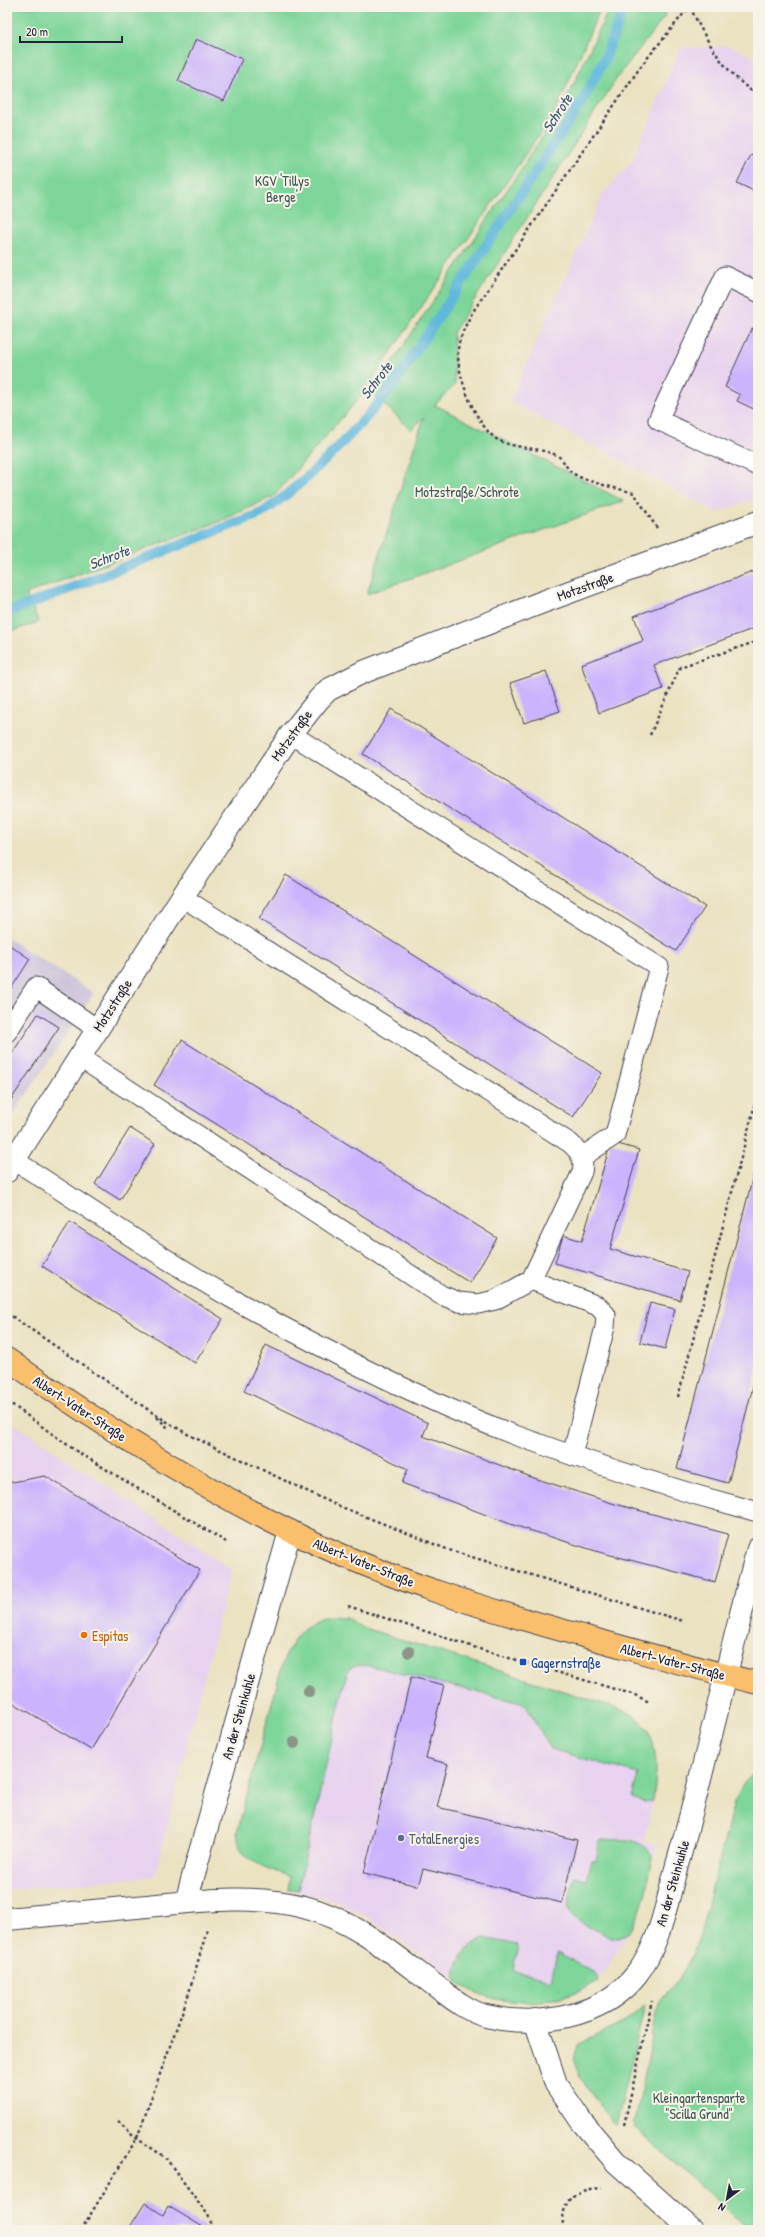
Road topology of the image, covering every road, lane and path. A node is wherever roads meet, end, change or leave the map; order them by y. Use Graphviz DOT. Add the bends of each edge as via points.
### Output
graph roads {
  1 [pos="690,7"];
  2 [pos="756,94"];
  3 [pos="758,292"];
  4 [pos="758,466"];
  5 [pos="758,522"];
  6 [pos="674,553"];
  7 [pos="758,641"];
  8 [pos="291,734"];
  9 [pos="650,735"];
  10 [pos="182,897"];
  11 [pos="97,1029"];
  12 [pos="7,1032"];
  13 [pos="79,1057"];
  14 [pos="758,1093"];
  15 [pos="582,1157"];
  16 [pos="10,1166"];
  17 [pos="530,1280"];
  18 [pos="7,1313"];
  19 [pos="7,1359"];
  20 [pos="678,1397"];
  21 [pos="7,1401"];
  22 [pos="572,1455"];
  23 [pos="758,1512"];
  24 [pos="290,1531"];
  25 [pos="226,1542"];
  26 [pos="758,1549"];
  27 [pos="348,1606"];
  28 [pos="683,1622"];
  29 [pos="725,1675"];
  30 [pos="758,1683"];
  31 [pos="649,1702"];
  32 [pos="186,1902"];
  33 [pos="7,1919"];
  34 [pos="209,1924"];
  35 [pos="641,1968"];
  36 [pos="535,2020"];
  37 [pos="118,2120"];
  38 [pos="137,2138"];
  39 [pos="616,2162"];
  40 [pos="602,2188"];
  41 [pos="81,2230"];
  42 [pos="214,2230"];
  43 [pos="563,2230"];
  44 [pos="692,2230"];
  1 -- 2 [label="path" via="719,60"];
  1 -- 6 [label="path" via="641,66 472,313 463,330 458,350 468,396 491,436 509,444 558,456 570,471 593,482 634,493"];
  3 -- 4 [label="lane" via="725,276 658,420"];
  5 -- 6 [label="street, Motzstraße"];
  6 -- 8 [label="street, Motzstraße" via="361,673 328,690"];
  7 -- 9 [label="path" via="680,667"];
  8 -- 10 [label="street, Motzstraße"];
  8 -- 15 [label="lane" via="659,967 615,1135"];
  10 -- 11 [label="street, Motzstraße"];
  10 -- 15 [label="lane" via="570,1143"];
  11 -- 12 [label="lane" via="36,987"];
  11 -- 13 [label="street, Motzstraße"];
  13 -- 16 [label="street, Motzstraße"];
  13 -- 17 [label="lane" via="441,1295 459,1302 478,1304 495,1300"];
  14 -- 20 [label="path"];
  15 -- 17 [label="lane" via="582,1172"];
  16 -- 22 [label="lane" via="291,1331 450,1408"];
  17 -- 22 [label="lane" via="598,1306 606,1315 606,1326"];
  18 -- 28 [label="path" via="189,1435 334,1504 449,1550"];
  19 -- 24 [label="main road, Albert-Vater-Straße" via="125,1437"];
  21 -- 25 [label="path" via="76,1452"];
  22 -- 23 [label="lane" via="649,1481"];
  24 -- 29 [label="main road, Albert-Vater-Straße" via="393,1575 503,1614"];
  24 -- 32 [label="street, An der Steinkuhle"];
  26 -- 29 [label="street"];
  27 -- 31 [label="path" via="492,1653 635,1695"];
  29 -- 30 [label="main road, Albert-Vater-Straße"];
  29 -- 35 [label="street, An der Steinkuhle" via="687,1830 661,1922 653,1946"];
  32 -- 33 [label="street, An der Steinkuhle"];
  32 -- 36 [label="street, An der Steinkuhle" via="263,1900 319,1912 345,1922 364,1934 470,2010 493,2017 519,2021"];
  34 -- 38 [label="path" via="188,1996"];
  35 -- 36 [label="street, An der Steinkuhle" via="624,1988 591,2008 571,2016"];
  35 -- 39 [label="path" via="652,2004"];
  36 -- 39 [label="street" via="556,2084 582,2122"];
  37 -- 38 [label="path"];
  38 -- 41 [label="path"];
  38 -- 42 [label="path" via="165,2157 208,2215"];
  39 -- 44 [label="street"];
  40 -- 43 [label="path" via="586,2189 572,2197 563,2212"];
}
